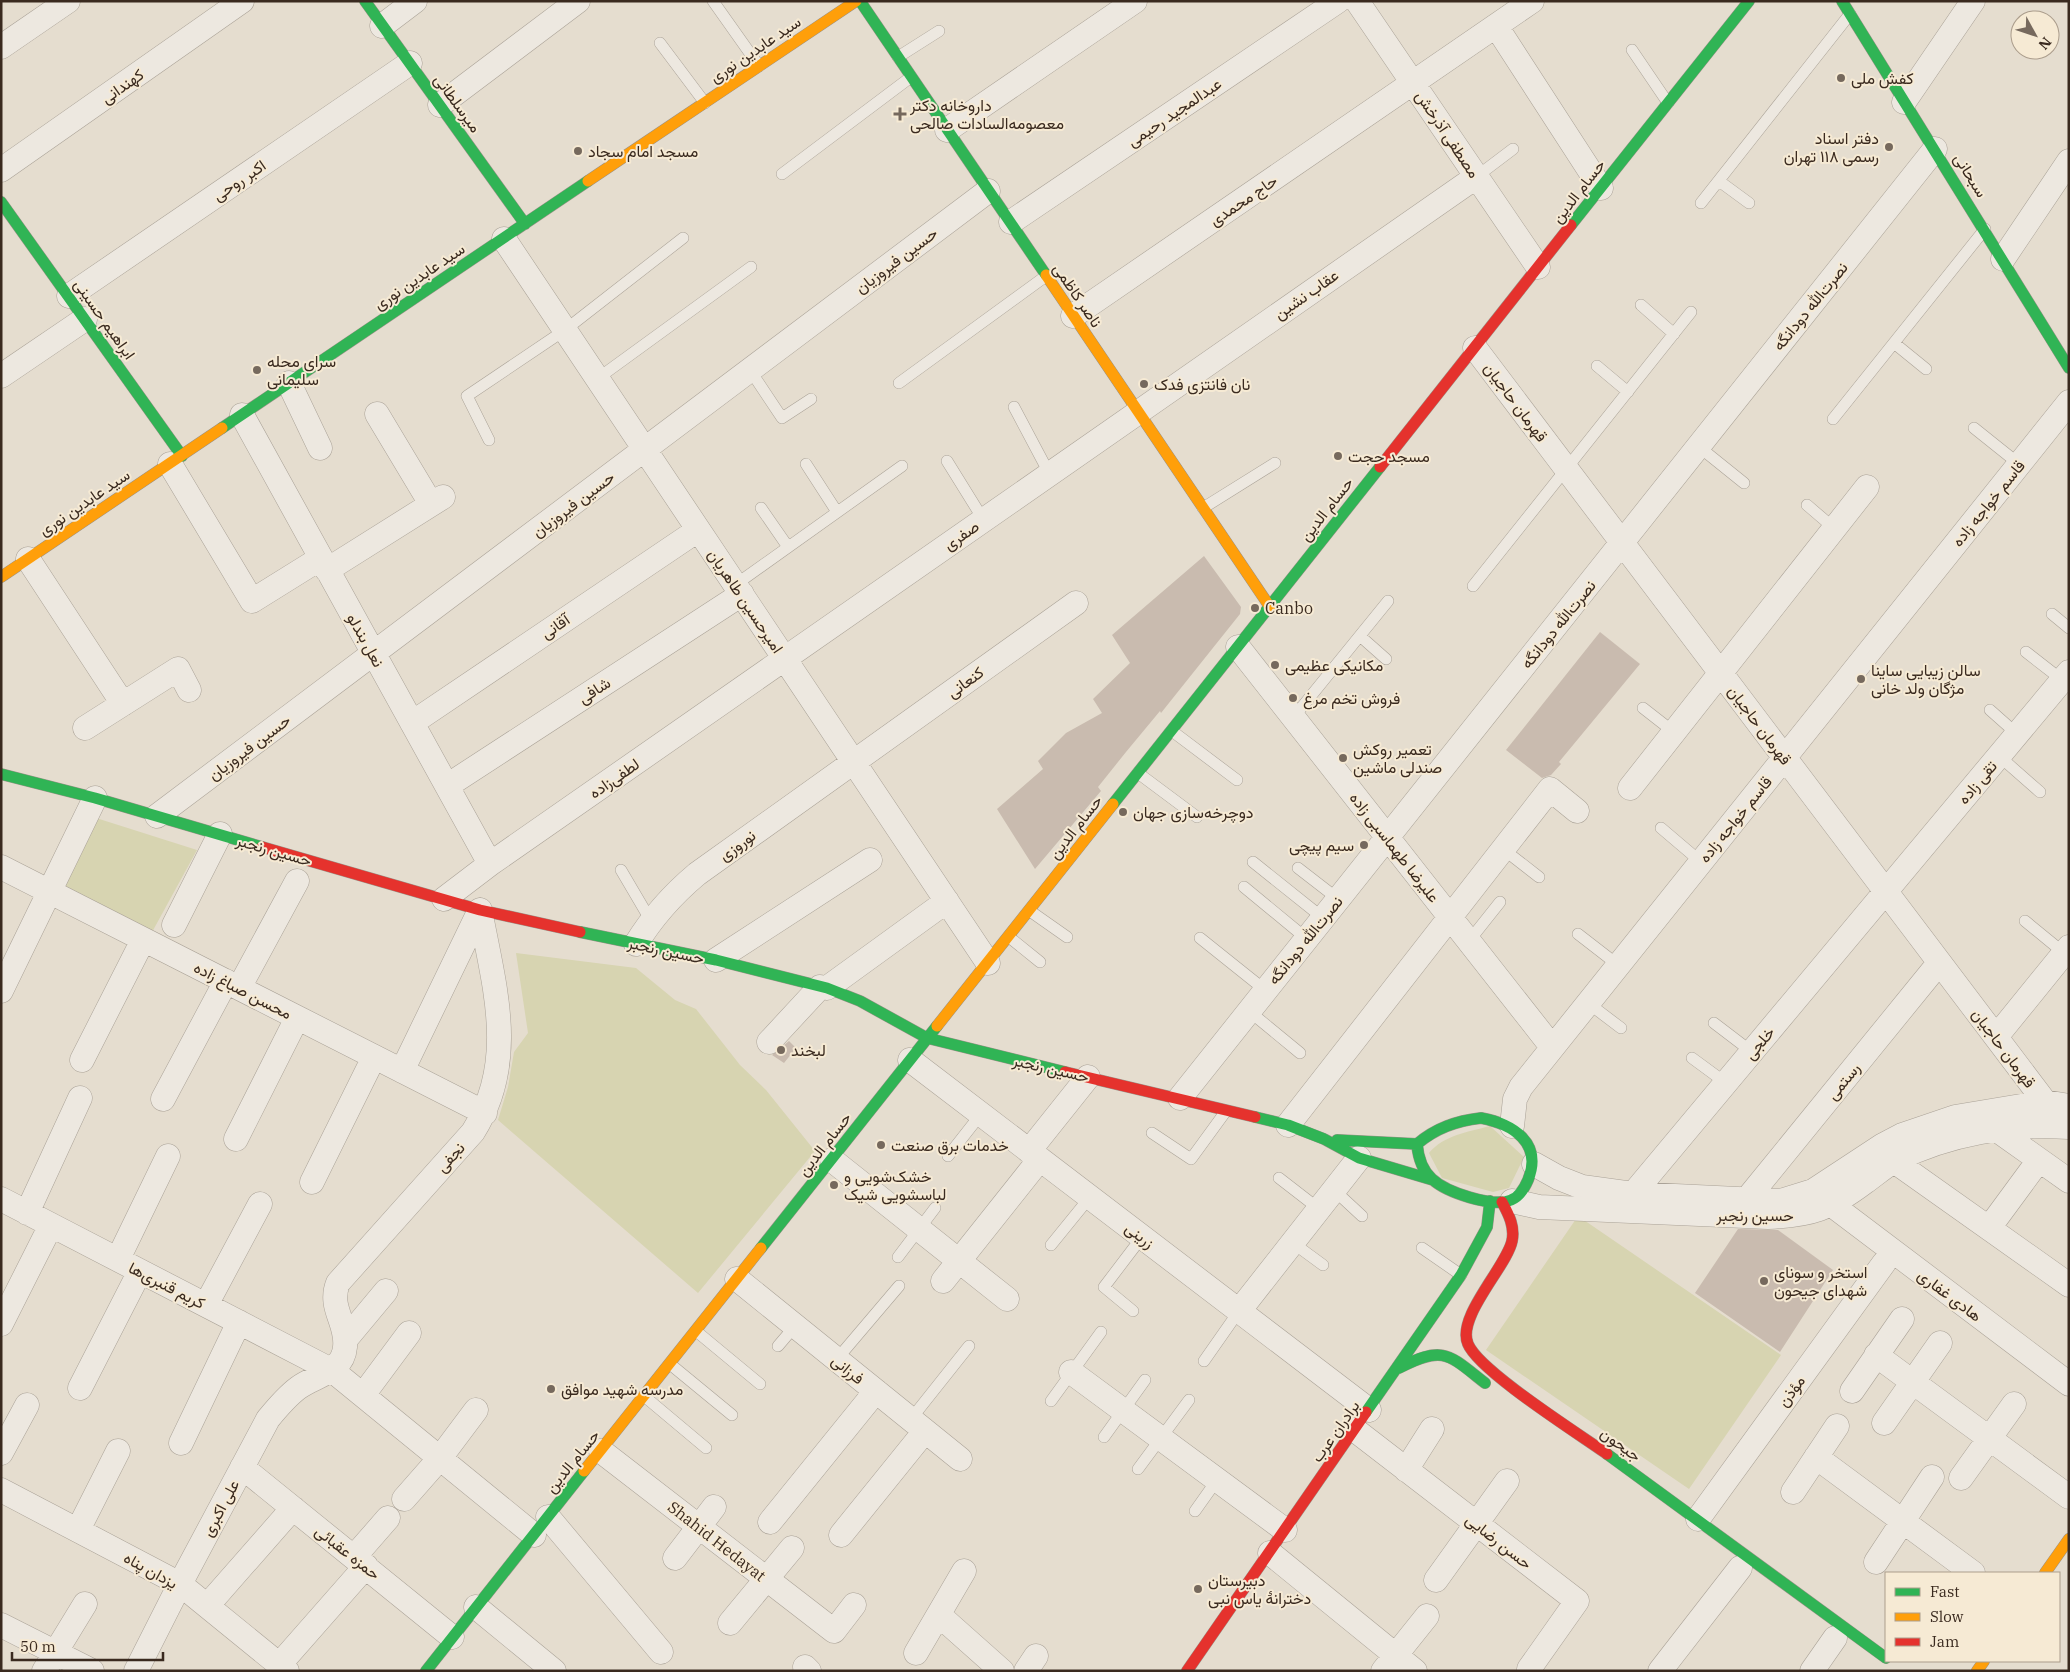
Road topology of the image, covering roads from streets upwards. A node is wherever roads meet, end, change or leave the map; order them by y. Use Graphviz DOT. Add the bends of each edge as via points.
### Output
graph roads {
  1 [pos="242,1"];
  2 [pos="365,1"];
  3 [pos="415,1"];
  4 [pos="578,1"];
  5 [pos="856,1"];
  6 [pos="860,1"];
  7 [pos="1136,1"];
  8 [pos="1338,1"];
  9 [pos="1357,1"];
  10 [pos="1532,1"];
  11 [pos="1749,1"];
  12 [pos="1842,1"];
  13 [pos="1972,1"];
  14 [pos="66,2"];
  15 [pos="382,26"];
  16 [pos="1496,26"];
  17 [pos="1,47"];
  18 [pos="410,64"];
  19 [pos="1413,83"];
  20 [pos="1904,102"];
  21 [pos="440,105"];
  22 [pos="947,130"];
  23 [pos="1935,149"];
  24 [pos="2069,161"];
  25 [pos="1,170"];
  26 [pos="1476,177"];
  27 [pos="1601,188"];
  28 [pos="988,191"];
  29 [pos="1,202"];
  30 [pos="1011,222"];
  31 [pos="525,224"];
  32 [pos="504,239"];
  33 [pos="2003,258"];
  34 [pos="1538,267"];
  35 [pos="69,296"];
  36 [pos="1073,316"];
  37 [pos="85,319"];
  38 [pos="1474,348"];
  39 [pos="2069,368"];
  40 [pos="1,376"];
  41 [pos="289,383"];
  42 [pos="2069,402"];
  43 [pos="1137,411"];
  44 [pos="378,414"];
  45 [pos="242,415"];
  46 [pos="320,448"];
  47 [pos="645,450"];
  48 [pos="176,460"];
  49 [pos="1867,488"];
  50 [pos="698,530"];
  51 [pos="1622,543"];
  52 [pos="28,559"];
  53 [pos="324,564"];
  54 [pos="1,577"];
  55 [pos="738,589"];
  56 [pos="1076,603"];
  57 [pos="1270,607"];
  58 [pos="1238,647"];
  59 [pos="373,654"];
  60 [pos="784,658"];
  61 [pos="1722,674"];
  62 [pos="2065,676"];
  63 [pos="189,690"];
  64 [pos="122,704"];
  65 [pos="412,723"];
  66 [pos="85,728"];
  67 [pos="1784,757"];
  68 [pos="854,762"];
  69 [pos="1,774"];
  70 [pos="447,786"];
  71 [pos="1630,788"];
  72 [pos="95,798"];
  73 [pos="1577,811"];
  74 [pos="157,816"];
  75 [pos="220,834"];
  76 [pos="1387,837"];
  77 [pos="870,860"];
  78 [pos="490,864"];
  79 [pos="1,868"];
  80 [pos="296,881"];
  81 [pos="50,892"];
  82 [pos="1886,892"];
  83 [pos="444,900"];
  84 [pos="947,901"];
  85 [pos="480,910"];
  86 [pos="1451,918"];
  87 [pos="174,925"];
  88 [pos="144,940"];
  89 [pos="636,944"];
  90 [pos="2066,950"];
  91 [pos="716,960"];
  92 [pos="1940,962"];
  93 [pos="988,963"];
  94 [pos="232,985"];
  95 [pos="823,987"];
  96 [pos="1,991"];
  97 [pos="296,1018"];
  98 [pos="1996,1037"];
  99 [pos="928,1038"];
  100 [pos="769,1042"];
  101 [pos="1552,1047"];
  102 [pos="374,1057"];
  103 [pos="82,1060"];
  104 [pos="910,1060"];
  105 [pos="402,1071"];
  106 [pos="1088,1077"];
  107 [pos="80,1098"];
  108 [pos="1180,1098"];
  109 [pos="163,1099"];
  110 [pos="2045,1102"];
  111 [pos="2069,1106"];
  112 [pos="485,1113"];
  113 [pos="1992,1120"];
  114 [pos="1288,1125"];
  115 [pos="1512,1126"];
  116 [pos="2069,1127"];
  117 [pos="236,1139"];
  118 [pos="1324,1139"];
  119 [pos="1417,1144"];
  120 [pos="1035,1155"];
  121 [pos="168,1156"];
  122 [pos="1359,1158"];
  123 [pos="832,1160"];
  124 [pos="2039,1160"];
  125 [pos="1894,1161"];
  126 [pos="1534,1164"];
  127 [pos="1433,1180"];
  128 [pos="2069,1181"];
  129 [pos="312,1182"];
  130 [pos="1634,1194"];
  131 [pos="1,1199"];
  132 [pos="1747,1199"];
  133 [pos="1501,1201"];
  134 [pos="260,1204"];
  135 [pos="1832,1205"];
  136 [pos="27,1212"];
  137 [pos="51,1225"];
  138 [pos="1989,1228"];
  139 [pos="118,1260"];
  140 [pos="958,1260"];
  141 [pos="1884,1263"];
  142 [pos="140,1271"];
  143 [pos="737,1279"];
  144 [pos="944,1281"];
  145 [pos="2069,1285"];
  146 [pos="386,1291"];
  147 [pos="1007,1299"];
  148 [pos="206,1305"];
  149 [pos="1240,1311"];
  150 [pos="1902,1319"];
  151 [pos="239,1322"];
  152 [pos="1,1324"];
  153 [pos="409,1333"];
  154 [pos="346,1340"];
  155 [pos="1940,1343"];
  156 [pos="1876,1355"];
  157 [pos="1399,1368"];
  158 [pos="333,1370"];
  159 [pos="1071,1372"];
  160 [pos="1912,1382"];
  161 [pos="2069,1384"];
  162 [pos="80,1388"];
  163 [pos="1492,1388"];
  164 [pos="876,1391"];
  165 [pos="1852,1391"];
  166 [pos="363,1395"];
  167 [pos="1508,1400"];
  168 [pos="2014,1404"];
  169 [pos="27,1405"];
  170 [pos="476,1410"];
  171 [pos="1369,1410"];
  172 [pos="1884,1423"];
  173 [pos="918,1425"];
  174 [pos="1837,1426"];
  175 [pos="1432,1429"];
  176 [pos="1355,1430"];
  177 [pos="1556,1434"];
  178 [pos="1989,1438"];
  179 [pos="181,1443"];
  180 [pos="118,1451"];
  181 [pos="601,1451"];
  182 [pos="1,1453"];
  183 [pos="440,1458"];
  184 [pos="1816,1458"];
  185 [pos="960,1459"];
  186 [pos="242,1468"];
  187 [pos="1406,1470"];
  188 [pos="1932,1477"];
  189 [pos="1961,1478"];
  190 [pos="1507,1481"];
  191 [pos="1,1490"];
  192 [pos="1793,1492"];
  193 [pos="2069,1497"];
  194 [pos="404,1499"];
  195 [pos="714,1507"];
  196 [pos="293,1508"];
  197 [pos="388,1518"];
  198 [pos="1698,1519"];
  199 [pos="770,1522"];
  200 [pos="1903,1522"];
  201 [pos="1476,1524"];
  202 [pos="541,1526"];
  203 [pos="699,1526"];
  204 [pos="78,1530"];
  205 [pos="1285,1530"];
  206 [pos="841,1535"];
  207 [pos="2069,1539"];
  208 [pos="792,1548"];
  209 [pos="1270,1553"];
  210 [pos="675,1558"];
  211 [pos="360,1562"];
  212 [pos="1876,1562"];
  213 [pos="1740,1568"];
  214 [pos="964,1571"];
  215 [pos="1971,1572"];
  216 [pos="2046,1572"];
  217 [pos="767,1579"];
  218 [pos="1436,1580"];
  219 [pos="180,1584"];
  220 [pos="85,1604"];
  221 [pos="854,1605"];
  222 [pos="207,1606"];
  223 [pos="476,1607"];
  224 [pos="939,1615"];
  225 [pos="1427,1616"];
  226 [pos="730,1623"];
  227 [pos="1,1625"];
  228 [pos="452,1637"];
  229 [pos="1835,1638"];
  230 [pos="661,1652"];
  231 [pos="916,1653"];
  232 [pos="1885,1657"];
  233 [pos="49,1662"];
  234 [pos="1390,1663"];
  235 [pos="273,1666"];
  236 [pos="1529,1669"];
  237 [pos="92,1671"];
  238 [pos="136,1671"];
  239 [pos="426,1671"];
  240 [pos="554,1671"];
  241 [pos="1002,1671"];
  242 [pos="1187,1671"];
  243 [pos="1415,1671"];
  244 [pos="1660,1671"];
  245 [pos="1812,1671"];
  1 -- 25 [label="street, کهندانی"];
  2 -- 15 [label="main road, میرسلطانی"];
  3 -- 15 [label="street"];
  4 -- 21 [label="street"];
  5 -- 31 [label="main road, سید عابدین نوری"];
  6 -- 22 [label="main road, ناصر کاظمی"];
  7 -- 22 [label="street"];
  8 -- 30 [label="street, عبدالمجید رحیمی"];
  9 -- 19 [label="street, مصطفی آذرخش"];
  10 -- 16 [label="street, حاج محمدی"];
  11 -- 27 [label="main road, حسام الدین"];
  12 -- 20 [label="main road, سبحانی"];
  13 -- 20 [label="street"];
  14 -- 17 [label="street"];
  15 -- 18 [label="main road, میرسلطانی"];
  16 -- 19 [label="street, حاج محمدی"];
  16 -- 27 [label="street"];
  18 -- 21 [label="main road, میرسلطانی"];
  18 -- 35 [label="street, اکبر روحی"];
  19 -- 26 [label="street, مصطفی آذرخش"];
  19 -- 36 [label="street, حاج محمدی"];
  20 -- 23 [label="main road, سبحانی"];
  21 -- 31 [label="main road, میرسلطانی"];
  22 -- 28 [label="main road, ناصر کاظمی"];
  23 -- 33 [label="main road, سبحانی"];
  23 -- 51 [label="street, نصرت‌الله دودانگه"];
  24 -- 33 [label="street"];
  26 -- 34 [label="street, مصطفی آذرخش"];
  26 -- 43 [label="street, عقاب نشین"];
  27 -- 34 [label="main road, حسام الدین"];
  28 -- 30 [label="main road, ناصر کاظمی"];
  28 -- 47 [label="street, حسین فیروزیان"];
  29 -- 35 [label="main road, ابراهیم حسینی"];
  30 -- 36 [label="main road, ناصر کاظمی"];
  31 -- 32 [label="main road, سید عابدین نوری"];
  32 -- 41 [label="main road, سید عابدین نوری"];
  32 -- 47 [label="street, امیرحسین طاهریان"];
  33 -- 39 [label="main road, سبحانی"];
  34 -- 38 [label="main road, حسام الدین"];
  35 -- 37 [label="main road, ابراهیم حسینی"];
  36 -- 43 [label="main road, ناصر کاظمی"];
  37 -- 40 [label="street"];
  37 -- 48 [label="main road, ابراهیم حسینی"];
  38 -- 51 [label="street, قهرمان حاجیان"];
  38 -- 57 [label="main road, حسام الدین"];
  41 -- 45 [label="main road, سید عابدین نوری"];
  41 -- 46 [label="street"];
  42 -- 67 [label="street, قاسم خواجه زاده"];
  43 -- 57 [label="main road, ناصر کاظمی"];
  43 -- 60 [label="street, صفری"];
  44 -- 53 [label="street" via="437,500"];
  45 -- 48 [label="main road, سید عابدین نوری"];
  45 -- 53 [label="street, نعل بندلو"];
  47 -- 50 [label="street, امیرحسین طاهریان"];
  47 -- 59 [label="street, حسین فیروزیان"];
  48 -- 52 [label="main road, سید عابدین نوری"];
  48 -- 53 [label="street" via="252,601"];
  49 -- 61 [label="street"];
  50 -- 55 [label="street, امیرحسین طاهریان"];
  50 -- 65 [label="street, آقانی"];
  51 -- 61 [label="street, قهرمان حاجیان"];
  51 -- 76 [label="street, نصرت‌الله دودانگه"];
  52 -- 54 [label="main road, سید عابدین نوری"];
  52 -- 64 [label="street"];
  53 -- 59 [label="street, نعل بندلو"];
  55 -- 60 [label="street, امیرحسین طاهریان"];
  55 -- 70 [label="street, شافی"];
  56 -- 68 [label="street, کنعانی"];
  57 -- 58 [label="main road, حسام الدین"];
  58 -- 76 [label="street, علیرضا طهماسبی زاده"];
  58 -- 93 [label="main road, حسام الدین"];
  59 -- 65 [label="street, نعل بندلو"];
  59 -- 74 [label="street, حسین فیروزیان"];
  60 -- 68 [label="street, امیرحسین طاهریان"];
  60 -- 78 [label="street, لطفی‌زاده"];
  61 -- 67 [label="street, قهرمان حاجیان"];
  61 -- 71 [label="street"];
  62 -- 82 [label="street, تقی زاده"];
  63 -- 64 [label="street" via="178,669"];
  64 -- 66 [label="street"];
  65 -- 70 [label="street, نعل بندلو"];
  67 -- 82 [label="street, قهرمان حاجیان"];
  67 -- 101 [label="street, قاسم خواجه زاده"];
  68 -- 84 [label="street, امیرحسین طاهریان"];
  68 -- 89 [label="street, نوروزی" via="697,874 671,896"];
  69 -- 72 [label="main road, حسین رنجبر"];
  70 -- 78 [label="street, نعل بندلو"];
  72 -- 74 [label="main road, حسین رنجبر"];
  72 -- 81 [label="street"];
  73 -- 86 [label="street" via="1550,789"];
  74 -- 75 [label="main road, حسین رنجبر"];
  75 -- 83 [label="main road, حسین رنجبر"];
  75 -- 87 [label="street"];
  76 -- 86 [label="street, علیرضا طهماسبی زاده"];
  76 -- 108 [label="street, نصرت‌الله دودانگه"];
  77 -- 91 [label="street"];
  78 -- 83 [label="street, لطفی‌زاده"];
  79 -- 81 [label="street, محسن صباغ زاده"];
  80 -- 94 [label="street"];
  81 -- 88 [label="street, محسن صباغ زاده"];
  81 -- 96 [label="street"];
  82 -- 92 [label="street, قهرمان حاجیان"];
  82 -- 130 [label="street, خلجی"];
  83 -- 85 [label="main road, حسین رنجبر"];
  84 -- 93 [label="street, امیرحسین طاهریان"];
  84 -- 95 [label="street"];
  85 -- 89 [label="main road, حسین رنجبر"];
  85 -- 105 [label="street"];
  85 -- 112 [label="street, نجفی" via="500,1021 495,1081"];
  86 -- 101 [label="street, علیرضا طهماسبی زاده"];
  86 -- 114 [label="street"];
  88 -- 94 [label="street, محسن صباغ زاده"];
  88 -- 103 [label="street"];
  89 -- 91 [label="main road, حسین رنجبر"];
  90 -- 98 [label="street"];
  91 -- 95 [label="main road, حسین رنجبر"];
  92 -- 98 [label="street, قهرمان حاجیان"];
  92 -- 132 [label="street, رستمی"];
  93 -- 99 [label="main road, حسام الدین"];
  94 -- 97 [label="street, محسن صباغ زاده"];
  94 -- 109 [label="street"];
  95 -- 99 [label="main road, حسین رنجبر" via="860,1002"];
  95 -- 100 [label="street"];
  97 -- 102 [label="street, محسن صباغ زاده"];
  97 -- 117 [label="street"];
  98 -- 110 [label="street, قهرمان حاجیان"];
  99 -- 104 [label="main road, حسام الدین"];
  99 -- 106 [label="main road, حسین رنجبر"];
  101 -- 115 [label="street, قاسم خواجه زاده" via="1515,1099"];
  102 -- 105 [label="street, محسن صباغ زاده"];
  102 -- 129 [label="street"];
  104 -- 120 [label="street, زرینی"];
  104 -- 123 [label="main road, حسام الدین"];
  105 -- 112 [label="street, محسن صباغ زاده"];
  106 -- 108 [label="main road, حسین رنجبر"];
  106 -- 120 [label="street"];
  107 -- 136 [label="street"];
  108 -- 114 [label="main road, حسین رنجبر"];
  110 -- 111 [label="street, حسین رنجبر"];
  110 -- 113 [label="street, حسین رنجبر"];
  112 -- 154 [label="street, نجفی" via="473,1132 338,1283 334,1302"];
  113 -- 116 [label="street, حسین رنجبر"];
  113 -- 124 [label="street"];
  113 -- 125 [label="street, حسین رنجبر" via="1965,1135 1930,1145"];
  113 -- 132 [label="street, حسین رنجبر" via="1955,1117 1882,1145 1813,1191 1781,1201"];
  114 -- 118 [label="main road, حسین رنجبر"];
  115 -- 119 [label="main road" via="1496,1119 1459,1120 1439,1127"];
  115 -- 126 [label="main road" via="1530,1149"];
  118 -- 119 [label="main road, حسین رنجبر"];
  118 -- 122 [label="main road, حسین رنجبر"];
  119 -- 127 [label="main road" via="1420,1159"];
  120 -- 140 [label="street"];
  120 -- 149 [label="street, زرینی"];
  121 -- 139 [label="street"];
  122 -- 127 [label="main road, حسین رنجبر"];
  122 -- 149 [label="street"];
  123 -- 140 [label="street"];
  123 -- 143 [label="main road, حسام الدین"];
  124 -- 128 [label="street"];
  124 -- 138 [label="street"];
  125 -- 135 [label="street, حسین رنجبر"];
  125 -- 138 [label="street"];
  126 -- 130 [label="street, حسین رنجبر" via="1582,1187"];
  126 -- 133 [label="main road" via="1526,1185"];
  127 -- 133 [label="main road" via="1475,1199"];
  130 -- 132 [label="street, حسین رنجبر"];
  131 -- 136 [label="street, کریم قنبری‌ها"];
  133 -- 135 [label="street, حسین رنجبر" via="1539,1207 1768,1217 1796,1216"];
  133 -- 157 [label="main road, برادران عرب" via="1461,1275"];
  133 -- 198 [label="main road, جیحون" via="1512,1221 1512,1242 1471,1316 1466,1337 1468,1345 1484,1366"];
  134 -- 148 [label="street"];
  135 -- 161 [label="street, هادی غفاری"];
  136 -- 137 [label="street, کریم قنبری‌ها"];
  137 -- 139 [label="street, کریم قنبری‌ها"];
  137 -- 152 [label="street"];
  138 -- 145 [label="street"];
  139 -- 142 [label="street, کریم قنبری‌ها"];
  140 -- 144 [label="street"];
  140 -- 147 [label="street"];
  141 -- 198 [label="street, مؤذن"];
  142 -- 148 [label="street, کریم قنبری‌ها"];
  142 -- 162 [label="street"];
  143 -- 164 [label="street, فرزانی"];
  143 -- 181 [label="main road, حسام الدین"];
  146 -- 154 [label="street"];
  148 -- 151 [label="street, کریم قنبری‌ها"];
  149 -- 171 [label="street, زرینی"];
  150 -- 156 [label="street"];
  151 -- 158 [label="street, کریم قنبری‌ها"];
  151 -- 179 [label="street"];
  153 -- 166 [label="street"];
  154 -- 158 [label="street" via="342,1360"];
  155 -- 160 [label="street"];
  156 -- 160 [label="street"];
  156 -- 165 [label="street"];
  157 -- 163 [label="main road" via="1430,1354 1441,1354 1454,1359"];
  157 -- 171 [label="main road, برادران عرب"];
  158 -- 166 [label="street, کریم قنبری‌ها"];
  158 -- 186 [label="street, علی اکبری" via="308,1381 281,1403 257,1437"];
  159 -- 205 [label="street"];
  160 -- 172 [label="street"];
  160 -- 178 [label="street"];
  164 -- 173 [label="street, فرزانی"];
  164 -- 199 [label="street"];
  166 -- 183 [label="street, کریم قنبری‌ها"];
  167 -- 177 [label="main road"];
  168 -- 178 [label="street"];
  169 -- 182 [label="street"];
  170 -- 183 [label="street"];
  171 -- 176 [label="main road, برادران عرب"];
  173 -- 185 [label="street, فرزانی"];
  173 -- 206 [label="street"];
  174 -- 184 [label="street"];
  175 -- 187 [label="street"];
  176 -- 187 [label="street, حسن رضایی"];
  176 -- 205 [label="main road, برادران عرب"];
  178 -- 189 [label="street"];
  178 -- 193 [label="street"];
  180 -- 204 [label="street"];
  181 -- 202 [label="main road, حسام الدین"];
  181 -- 203 [label="street, Shahid Hedayat"];
  183 -- 194 [label="street"];
  183 -- 202 [label="street, کریم قنبری‌ها"];
  184 -- 192 [label="street"];
  184 -- 200 [label="street"];
  186 -- 196 [label="street, حمزه عقبائی"];
  186 -- 219 [label="street, علی اکبری"];
  187 -- 201 [label="street, حسن رضایی"];
  188 -- 200 [label="street"];
  190 -- 201 [label="street"];
  191 -- 204 [label="street, یزدان پناه"];
  195 -- 203 [label="street"];
  196 -- 211 [label="street, حمزه عقبائی"];
  196 -- 222 [label="street"];
  197 -- 211 [label="street"];
  198 -- 232 [label="main road, جیحون"];
  200 -- 212 [label="street"];
  200 -- 215 [label="street"];
  201 -- 218 [label="street"];
  201 -- 236 [label="street, حسن رضایی" via="1577,1602"];
  202 -- 223 [label="main road, حسام الدین"];
  202 -- 230 [label="street, کریم قنبری‌ها"];
  203 -- 210 [label="street"];
  203 -- 217 [label="street, Shahid Hedayat"];
  204 -- 219 [label="street, یزدان پناه"];
  205 -- 209 [label="main road, برادران عرب"];
  207 -- 216 [label="main road"];
  208 -- 217 [label="street"];
  209 -- 234 [label="street"];
  209 -- 242 [label="main road, برادران عرب"];
  211 -- 228 [label="street, حمزه عقبائی"];
  211 -- 235 [label="street"];
  213 -- 244 [label="street"];
  214 -- 224 [label="street"];
  217 -- 221 [label="street, Shahid Hedayat" via="834,1630"];
  217 -- 226 [label="street"];
  219 -- 222 [label="street, یزدان پناه"];
  219 -- 238 [label="street, علی اکبری"];
  220 -- 233 [label="street"];
  222 -- 235 [label="street, یزدان پناه"];
  223 -- 228 [label="main road, حسام الدین"];
  223 -- 240 [label="street"];
  224 -- 231 [label="street"];
  224 -- 241 [label="street"];
  225 -- 234 [label="street"];
  227 -- 233 [label="street"];
  228 -- 239 [label="main road, حسام الدین"];
  229 -- 245 [label="street"];
  233 -- 237 [label="street"];
  234 -- 243 [label="street"];
}
